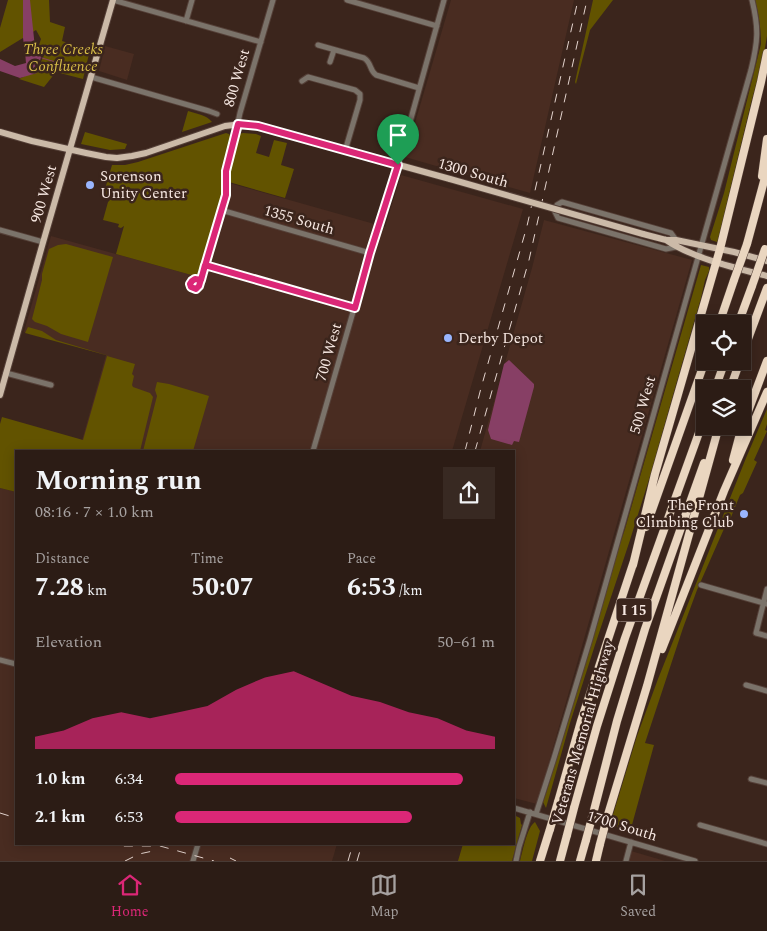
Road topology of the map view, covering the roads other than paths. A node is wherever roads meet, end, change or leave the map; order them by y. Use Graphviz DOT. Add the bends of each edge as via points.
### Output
graph roads {
  1 [pos="114,0"];
  2 [pos="192,0"];
  3 [pos="273,0"];
  4 [pos="347,0"];
  5 [pos="444,0"];
  6 [pos="752,0"];
  7 [pos="186,21"];
  8 [pos="437,26"];
  9 [pos="261,42"];
  10 [pos="318,45"];
  11 [pos="334,50"];
  12 [pos="767,53"];
  13 [pos="330,62"];
  14 [pos="305,70"];
  15 [pos="91,77"];
  16 [pos="308,77"];
  17 [pos="302,81"];
  18 [pos="419,88"];
  19 [pos="217,114"];
  20 [pos="238,124"];
  21 [pos="0,132"];
  22 [pos="767,139"];
  23 [pos="70,150"];
  24 [pos="345,151"];
  25 [pos="398,165"];
  26 [pos="767,170"];
  27 [pos="757,208"];
  28 [pos="222,210"];
  29 [pos="0,230"];
  30 [pos="43,242"];
  31 [pos="676,243"];
  32 [pos="702,245"];
  33 [pos="766,246"];
  34 [pos="720,249"];
  35 [pos="370,253"];
  36 [pos="699,256"];
  37 [pos="717,261"];
  38 [pos="767,261"];
  39 [pos="205,265"];
  40 [pos="767,276"];
  41 [pos="201,280"];
  42 [pos="767,289"];
  43 [pos="355,308"];
  44 [pos="722,315"];
  45 [pos="741,315"];
  46 [pos="751,331"];
  47 [pos="767,361"];
  48 [pos="702,370"];
  49 [pos="6,373"];
  50 [pos="51,385"];
  51 [pos="767,392"];
  52 [pos="0,395"];
  53 [pos="698,435"];
  54 [pos="715,435"];
  55 [pos="716,435"];
  56 [pos="313,450"];
  57 [pos="724,491"];
  58 [pos="633,565"];
  59 [pos="701,585"];
  60 [pos="767,589"];
  61 [pos="765,603"];
  62 [pos="767,636"];
  63 [pos="0,660"];
  64 [pos="15,664"];
  65 [pos="746,685"];
  66 [pos="647,686"];
  67 [pos="767,691"];
  68 [pos="751,779"];
  69 [pos="767,784"];
  70 [pos="515,808"];
  71 [pos="533,813"];
  72 [pos="700,825"];
  73 [pos="631,842"];
  74 [pos="767,844"];
  75 [pos="198,845"];
  76 [pos="193,861"];
  77 [pos="516,861"];
  78 [pos="541,861"];
  79 [pos="560,861"];
  80 [pos="580,861"];
  81 [pos="596,861"];
  82 [pos="626,861"];
  83 [pos="695,861"];
  1 -- 7 [label="street"];
  1 -- 15 [label="main road, 900 West"];
  2 -- 7 [label="street"];
  3 -- 9 [label="street, 800 West"];
  4 -- 8 [label="street"];
  5 -- 8 [label="street, 700 West"];
  6 -- 32 [label="street, 500 West" via="757,46"];
  7 -- 9 [label="street"];
  8 -- 18 [label="street, 700 West"];
  9 -- 20 [label="street, 800 West"];
  10 -- 11 [label="street"];
  11 -- 13 [label="street"];
  11 -- 18 [label="street" via="366,59 376,75"];
  12 -- 34 [label="highway"];
  14 -- 16 [label="street"];
  15 -- 19 [label="street"];
  15 -- 23 [label="main road, 900 West"];
  16 -- 17 [label="street"];
  16 -- 24 [label="street" via="360,94"];
  18 -- 25 [label="street, 700 West"];
  20 -- 23 [label="main road" via="124,158"];
  20 -- 24 [label="main road, 1300 South" via="258,126"];
  20 -- 28 [label="street, 800 West" via="227,167"];
  21 -- 23 [label="main road"];
  22 -- 27 [label="highway"];
  23 -- 30 [label="main road, 900 West"];
  24 -- 25 [label="main road, 1300 South"];
  25 -- 31 [label="main road, 1300 South, bridge"];
  25 -- 35 [label="street, 700 West"];
  26 -- 27 [label="highway"];
  27 -- 44 [label="highway, bridge"];
  28 -- 35 [label="street, 1355 South"];
  28 -- 39 [label="street, 800 West"];
  29 -- 30 [label="street"];
  30 -- 49 [label="main road, 900 West"];
  31 -- 31 [label="street, 1300 South" via="671,233 562,202 557,205 555,212 558,218 666,249"];
  31 -- 32 [label="main road, 1300 South"];
  31 -- 36 [label="main road, 1300 South"];
  32 -- 34 [label="main road, 1300 South"];
  32 -- 36 [label="street, 500 West"];
  33 -- 45 [label="highway, bridge"];
  34 -- 37 [label="highway"];
  34 -- 38 [label="main road, 1300 South"];
  35 -- 43 [label="street, 700 West"];
  36 -- 37 [label="main road, 1300 South"];
  36 -- 71 [label="street, 500 West" via="590,639 554,758"];
  37 -- 40 [label="main road, 1300 South"];
  37 -- 58 [label="highway" via="655,474"];
  39 -- 41 [label="street, 800 West"];
  39 -- 43 [label="street"];
  42 -- 46 [label="highway"];
  43 -- 56 [label="street, 700 West"];
  47 -- 57 [label="highway" via="741,430"];
  48 -- 58 [label="highway"];
  49 -- 50 [label="street"];
  49 -- 52 [label="main road, 900 West"];
  51 -- 57 [label="highway"];
  53 -- 79 [label="highway, Veterans Memorial Highway / I 15, bridge" via="624,638"];
  54 -- 80 [label="highway, Veterans Memorial Highway / I 15, bridge" via="645,629"];
  55 -- 66 [label="highway"];
  57 -- 66 [label="highway"];
  58 -- 78 [label="highway, bridge" via="581,721"];
  59 -- 61 [label="street"];
  60 -- 61 [label="street"];
  61 -- 62 [label="street" via="756,632"];
  63 -- 64 [label="street"];
  65 -- 67 [label="street"];
  66 -- 81 [label="highway, bridge"];
  68 -- 69 [label="street"];
  70 -- 71 [label="street, 1700 South"];
  71 -- 73 [label="street, 1700 South"];
  71 -- 77 [label="street, 500 West"];
  72 -- 74 [label="street"];
  73 -- 82 [label="street"];
  73 -- 83 [label="street, 1700 South"];
  75 -- 76 [label="street"];
}
